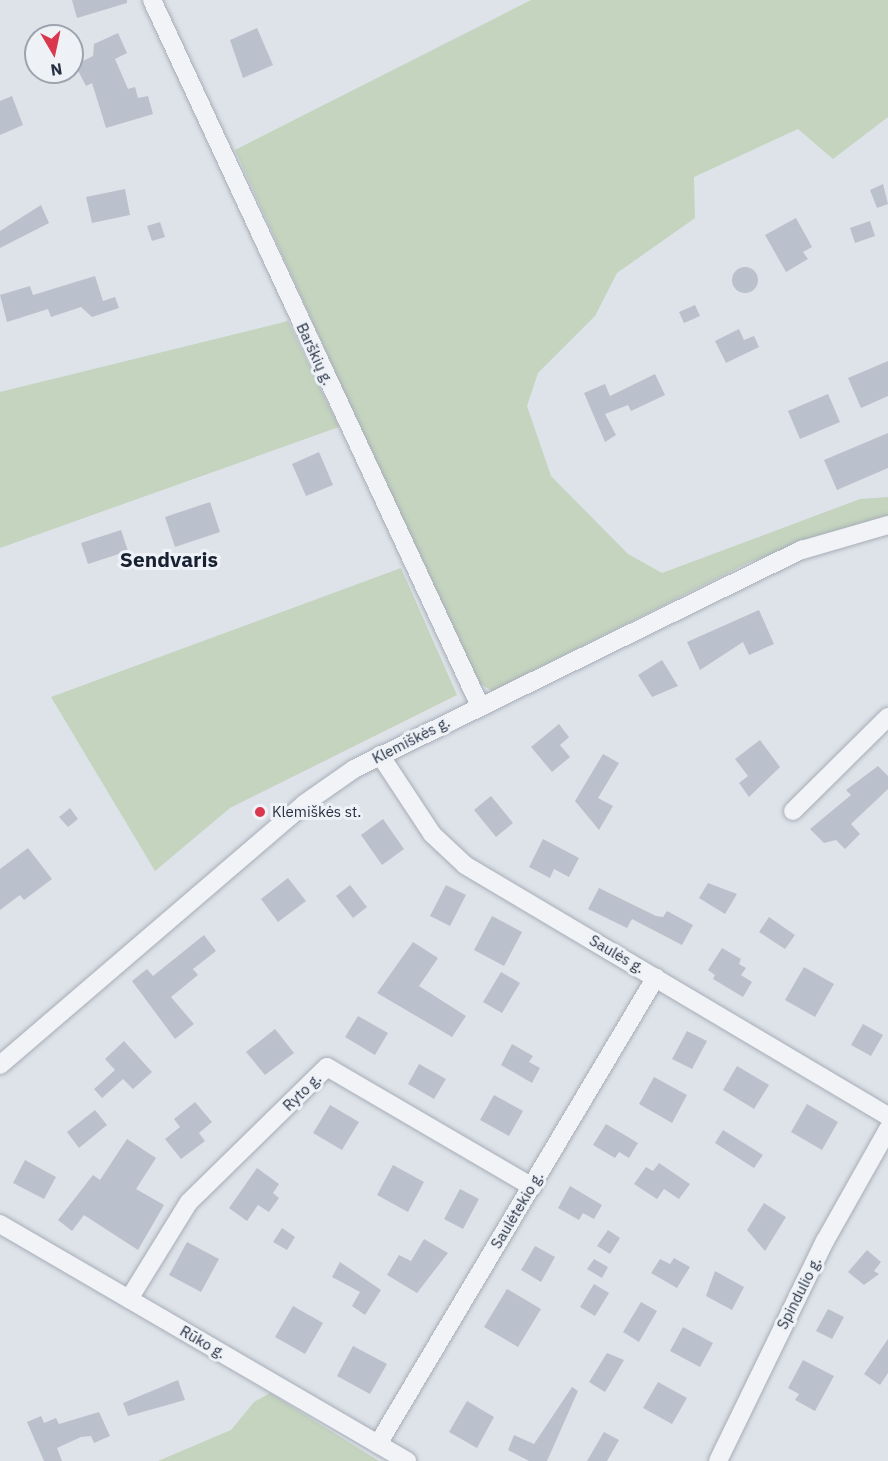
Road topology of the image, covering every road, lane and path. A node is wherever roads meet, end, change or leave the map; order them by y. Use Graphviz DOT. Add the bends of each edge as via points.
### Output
graph roads {
  1 [pos="152,0"];
  2 [pos="888,525"];
  3 [pos="480,706"];
  4 [pos="888,717"];
  5 [pos="380,755"];
  6 [pos="793,811"];
  7 [pos="656,977"];
  8 [pos="2,1060"];
  9 [pos="888,1116"];
  10 [pos="888,1129"];
  11 [pos="532,1187"];
  12 [pos="0,1224"];
  13 [pos="129,1299"];
  14 [pos="378,1444"];
  15 [pos="407,1461"];
  16 [pos="718,1461"];
  1 -- 3 [label="street, Barškių g."];
  2 -- 3 [label="street, Klemiškės g." via="802,550"];
  3 -- 5 [label="street, Klemiškės g."];
  4 -- 6 [label="street"];
  5 -- 7 [label="street, Saulės g." via="446,850"];
  5 -- 8 [label="street, Klemiškės g." via="304,804"];
  7 -- 9 [label="street, Saulės g."];
  7 -- 11 [label="street, Saulėtekio g."];
  10 -- 16 [label="street, Spindulio g." via="820,1252"];
  11 -- 13 [label="street, Ryto g." via="327,1067 189,1202"];
  11 -- 14 [label="street, Saulėtekio g."];
  12 -- 13 [label="street, Rūko g."];
  13 -- 14 [label="street, Rūko g."];
  14 -- 15 [label="street, Rūko g."];
}
